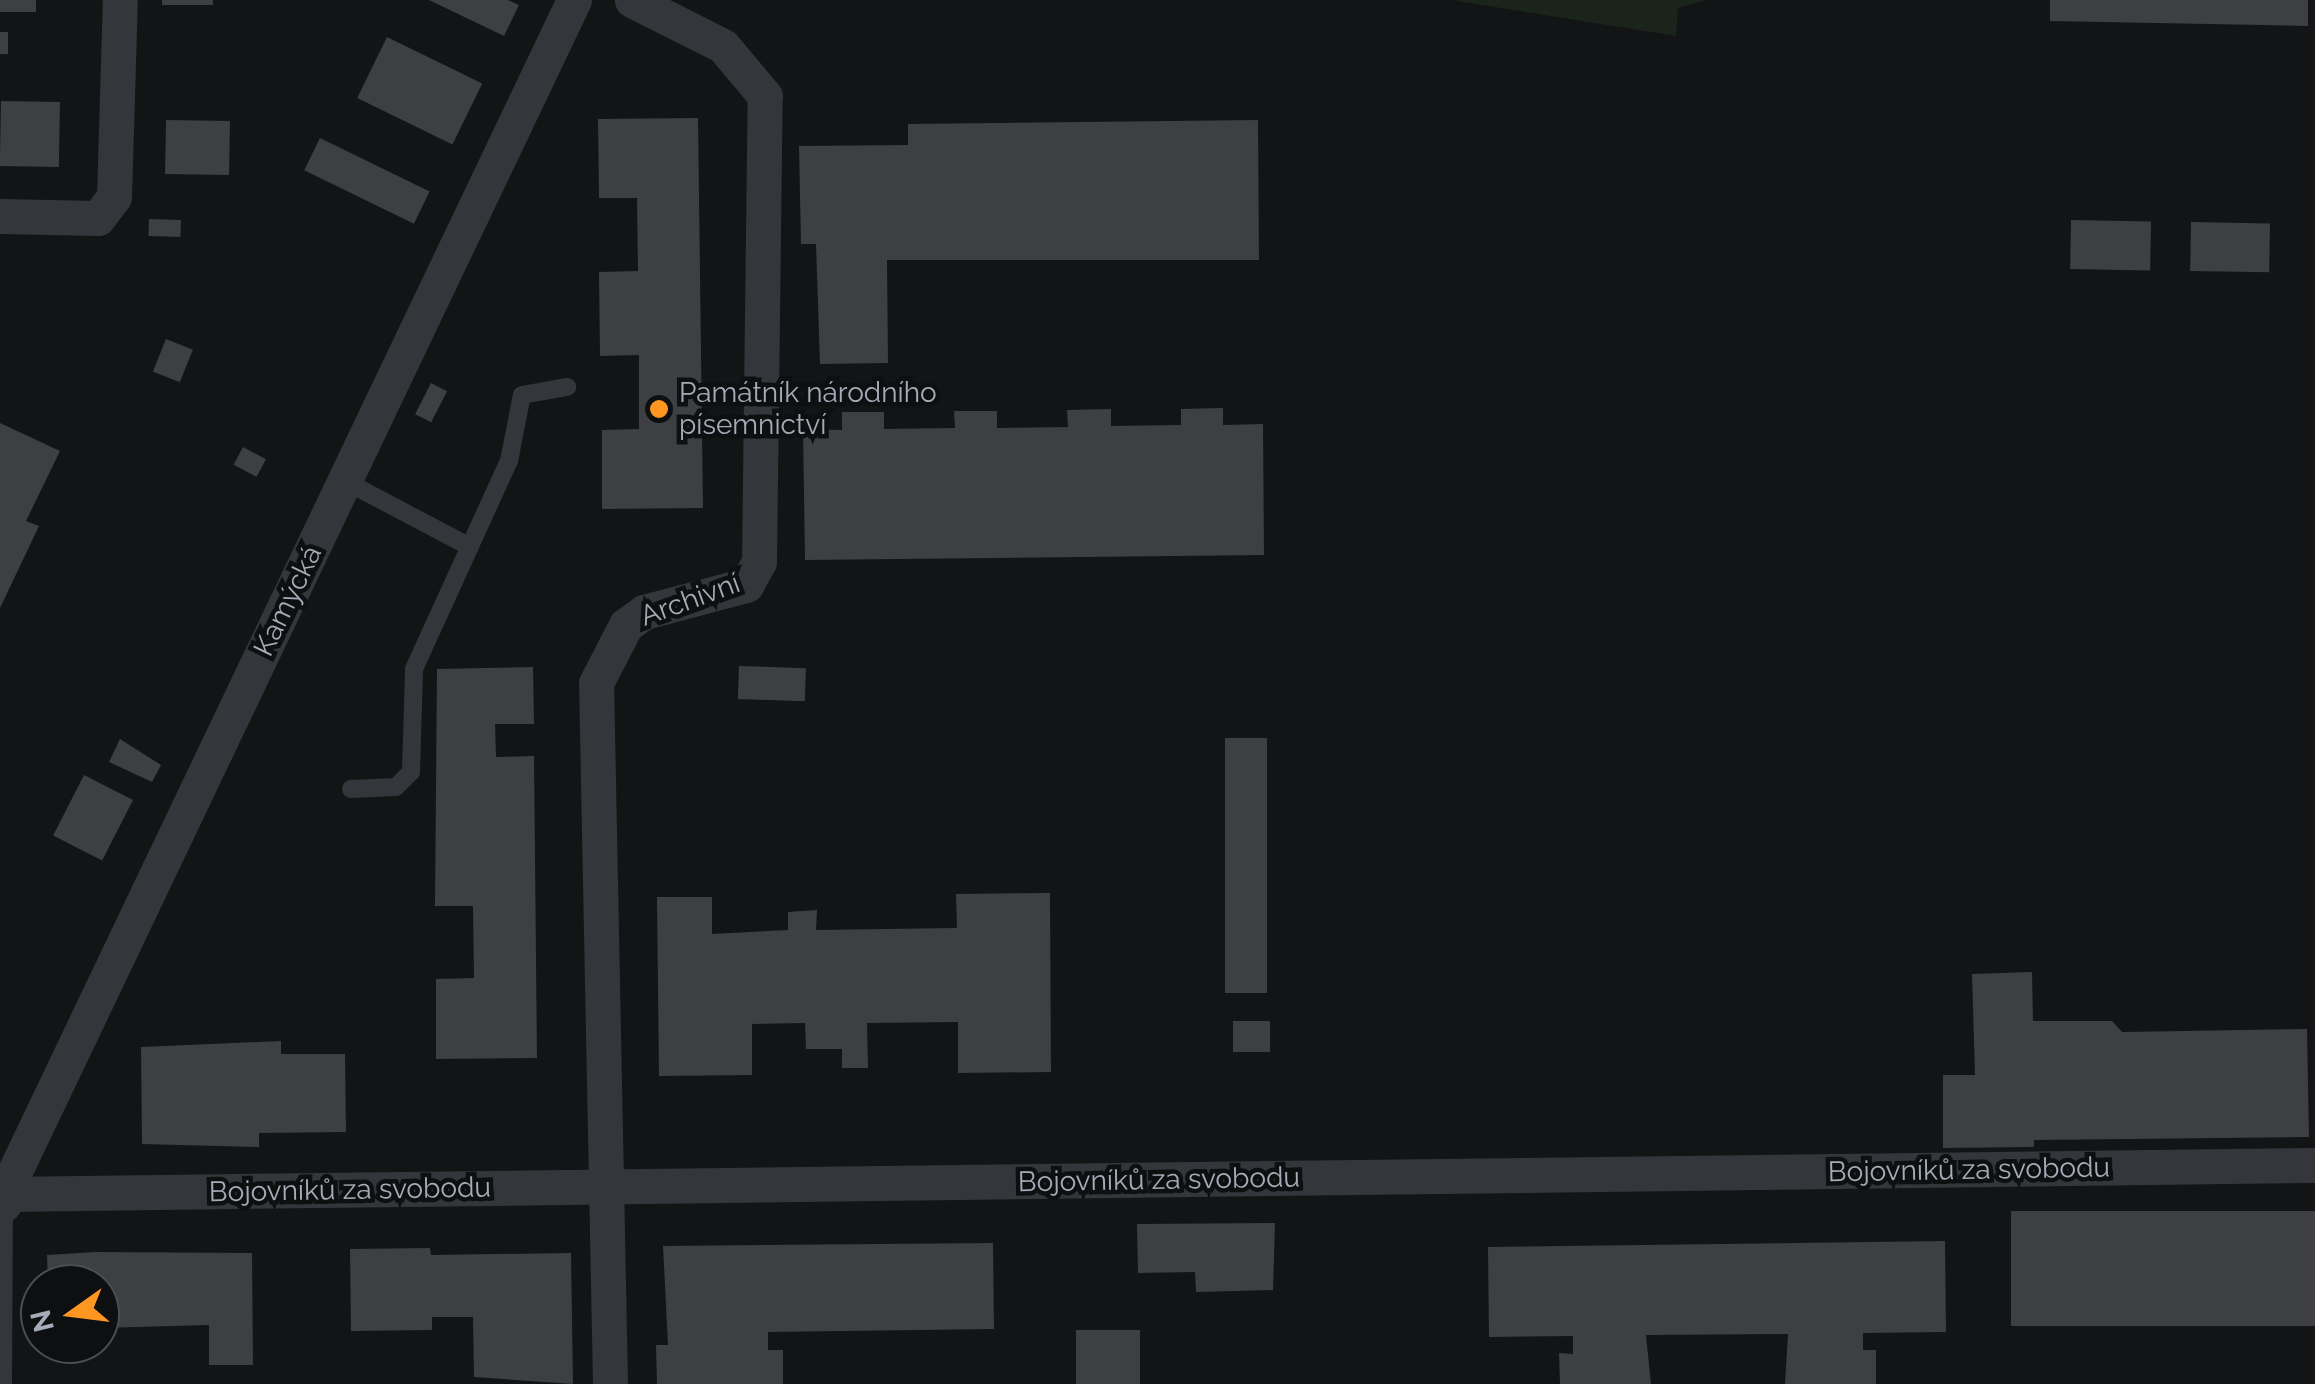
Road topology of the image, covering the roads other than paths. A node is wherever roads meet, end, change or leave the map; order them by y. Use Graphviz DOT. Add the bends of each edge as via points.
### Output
graph roads {
  1 [pos="120,0"];
  2 [pos="574,0"];
  3 [pos="632,0"];
  4 [pos="0,216"];
  5 [pos="568,387"];
  6 [pos="345,481"];
  7 [pos="470,547"];
  8 [pos="351,789"];
  9 [pos="2315,1165"];
  10 [pos="607,1187"];
  11 [pos="1,1195"];
  12 [pos="3,1384"];
  13 [pos="610,1384"];
  1 -- 4 [label="street" via="114,197 98,218"];
  2 -- 6 [label="street, Kamýcká"];
  3 -- 10 [label="street, Archivní" via="723,46 765,96 759,562 746,585 635,618 613,643 596,683"];
  5 -- 7 [label="lane" via="533,388 522,395 509,460"];
  6 -- 7 [label="lane"];
  6 -- 11 [label="street, Kamýcká"];
  7 -- 8 [label="lane" via="414,669 411,772 396,787"];
  9 -- 10 [label="street, Bojovníků za svobodu"];
  10 -- 11 [label="street, Bojovníků za svobodu"];
  10 -- 13 [label="street, Archivní"];
  11 -- 12 [label="lane"];
}
